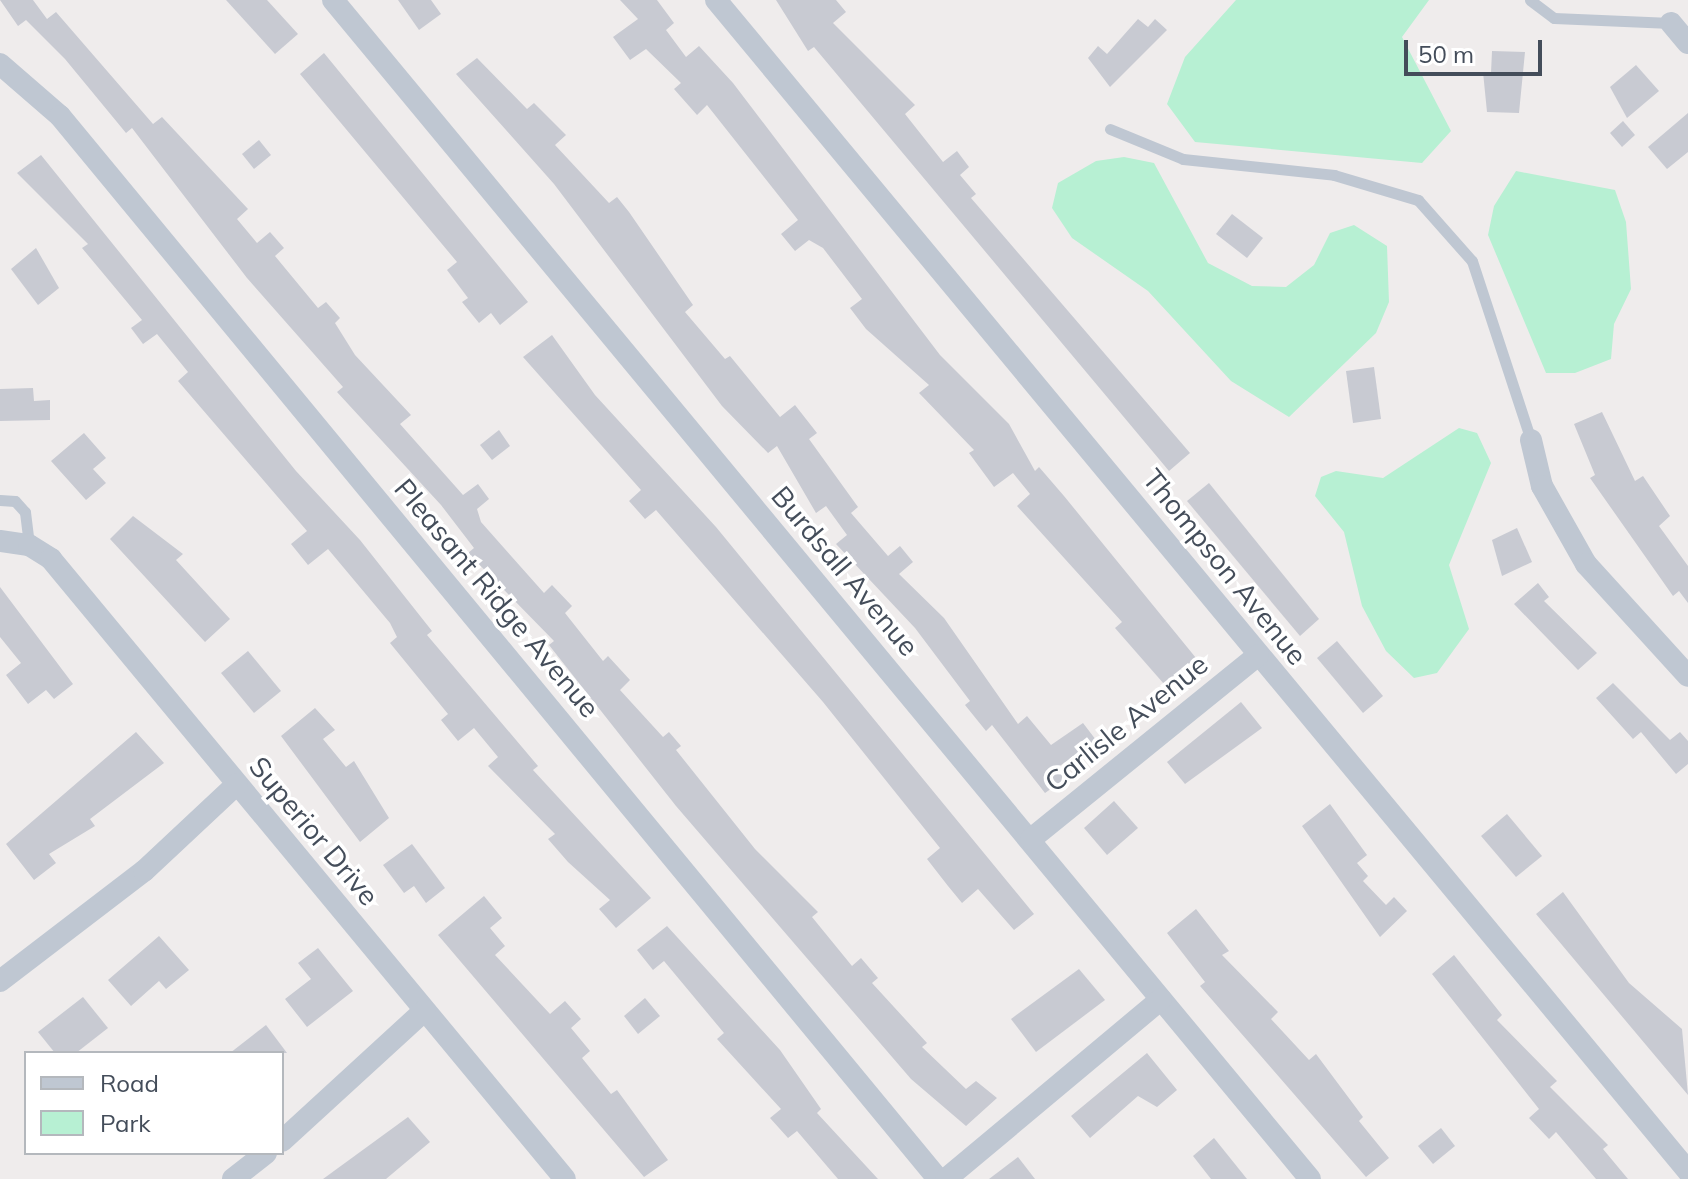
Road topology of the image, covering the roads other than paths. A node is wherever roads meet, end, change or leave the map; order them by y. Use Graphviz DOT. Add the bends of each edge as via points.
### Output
graph roads {
  1 [pos="333,0"];
  2 [pos="716,0"];
  3 [pos="1530,0"];
  4 [pos="1671,23"];
  5 [pos="1688,43"];
  6 [pos="0,64"];
  7 [pos="1110,129"];
  8 [pos="1531,440"];
  9 [pos="0,500"];
  10 [pos="2,541"];
  11 [pos="29,545"];
  12 [pos="1258,655"];
  13 [pos="1688,676"];
  14 [pos="237,784"];
  15 [pos="1031,839"];
  16 [pos="0,981"];
  17 [pos="1161,999"];
  18 [pos="424,1011"];
  19 [pos="284,1139"];
  20 [pos="263,1155"];
  21 [pos="1688,1171"];
  22 [pos="233,1179"];
  23 [pos="565,1179"];
  24 [pos="938,1179"];
  25 [pos="946,1179"];
  26 [pos="1310,1179"];
  1 -- 15 [label="street, Burdsall Avenue"];
  2 -- 12 [label="street, Thompson Avenue"];
  3 -- 4 [label="lane" via="1554,18"];
  4 -- 5 [label="street"];
  6 -- 24 [label="street, Pleasant Ridge Avenue" via="60,116"];
  7 -- 8 [label="lane" via="1183,159 1334,175 1418,200 1472,261"];
  8 -- 13 [label="street" via="1542,486 1586,564"];
  9 -- 11 [label="lane" via="15,501 25,512"];
  10 -- 11 [label="street, Superior Drive"];
  11 -- 14 [label="street, Superior Drive" via="51,559"];
  12 -- 15 [label="street, Carlisle Avenue"];
  12 -- 21 [label="street, Thompson Avenue"];
  14 -- 16 [label="street" via="144,871"];
  14 -- 18 [label="street, Superior Drive"];
  15 -- 17 [label="street, Burdsall Avenue"];
  17 -- 25 [label="street"];
  17 -- 26 [label="street, Burdsall Avenue"];
  18 -- 19 [label="street"];
  18 -- 23 [label="street, Superior Drive"];
  20 -- 22 [label="street"];
}
